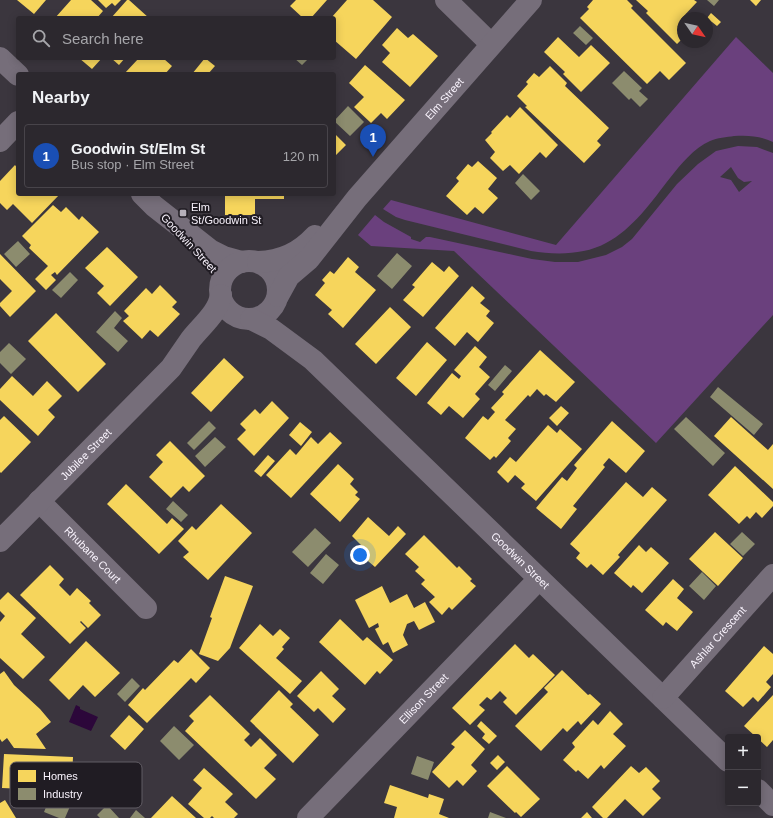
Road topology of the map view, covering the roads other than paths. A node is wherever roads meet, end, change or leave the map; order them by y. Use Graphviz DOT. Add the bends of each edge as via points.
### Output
graph roads {
  1 [pos="446,0"];
  2 [pos="531,0"];
  3 [pos="491,44"];
  4 [pos="0,58"];
  5 [pos="16,73"];
  6 [pos="16,124"];
  7 [pos="0,141"];
  8 [pos="357,198"];
  9 [pos="148,200"];
  10 [pos="250,262"];
  11 [pos="221,288"];
  12 [pos="277,298"];
  13 [pos="249,319"];
  14 [pos="313,360"];
  15 [pos="171,368"];
  16 [pos="39,502"];
  17 [pos="0,541"];
  18 [pos="773,575"];
  19 [pos="538,579"];
  20 [pos="146,608"];
  21 [pos="663,698"];
  22 [pos="725,758"];
  23 [pos="761,793"];
  24 [pos="773,805"];
  25 [pos="310,817"];
  1 -- 3 [label="street"];
  2 -- 3 [label="street, Elm Street"];
  3 -- 8 [label="street, Elm Street"];
  4 -- 5 [label="street"];
  6 -- 7 [label="street"];
  8 -- 10 [label="street, Elm Street" via="291,255 275,260"];
  8 -- 12 [label="street, Elm Street" via="309,258 290,276"];
  9 -- 10 [label="street, Goodwin Street" via="210,250 224,257"];
  9 -- 11 [label="street, Goodwin Street" via="217,273"];
  10 -- 11 [label="street" via="230,268 224,276"];
  10 -- 12 [label="street" via="271,270 279,288"];
  11 -- 13 [label="street" via="223,302 228,310"];
  11 -- 15 [label="street, Jubilee Street" via="220,303"];
  12 -- 13 [label="street" via="266,314"];
  12 -- 14 [label="street, Goodwin Street" via="279,309"];
  13 -- 14 [label="street, Goodwin Street" via="271,329"];
  13 -- 15 [label="street, Jubilee Street" via="222,326"];
  14 -- 19 [label="street, Goodwin Street"];
  15 -- 16 [label="street, Jubilee Street"];
  16 -- 17 [label="street, Jubilee Street"];
  16 -- 20 [label="street, Rhubane Court"];
  18 -- 21 [label="street, Ashlar Crescent"];
  19 -- 21 [label="street, Goodwin Street"];
  19 -- 25 [label="street, Ellison Street"];
  21 -- 22 [label="street, Goodwin Street"];
  23 -- 24 [label="street"];
}
